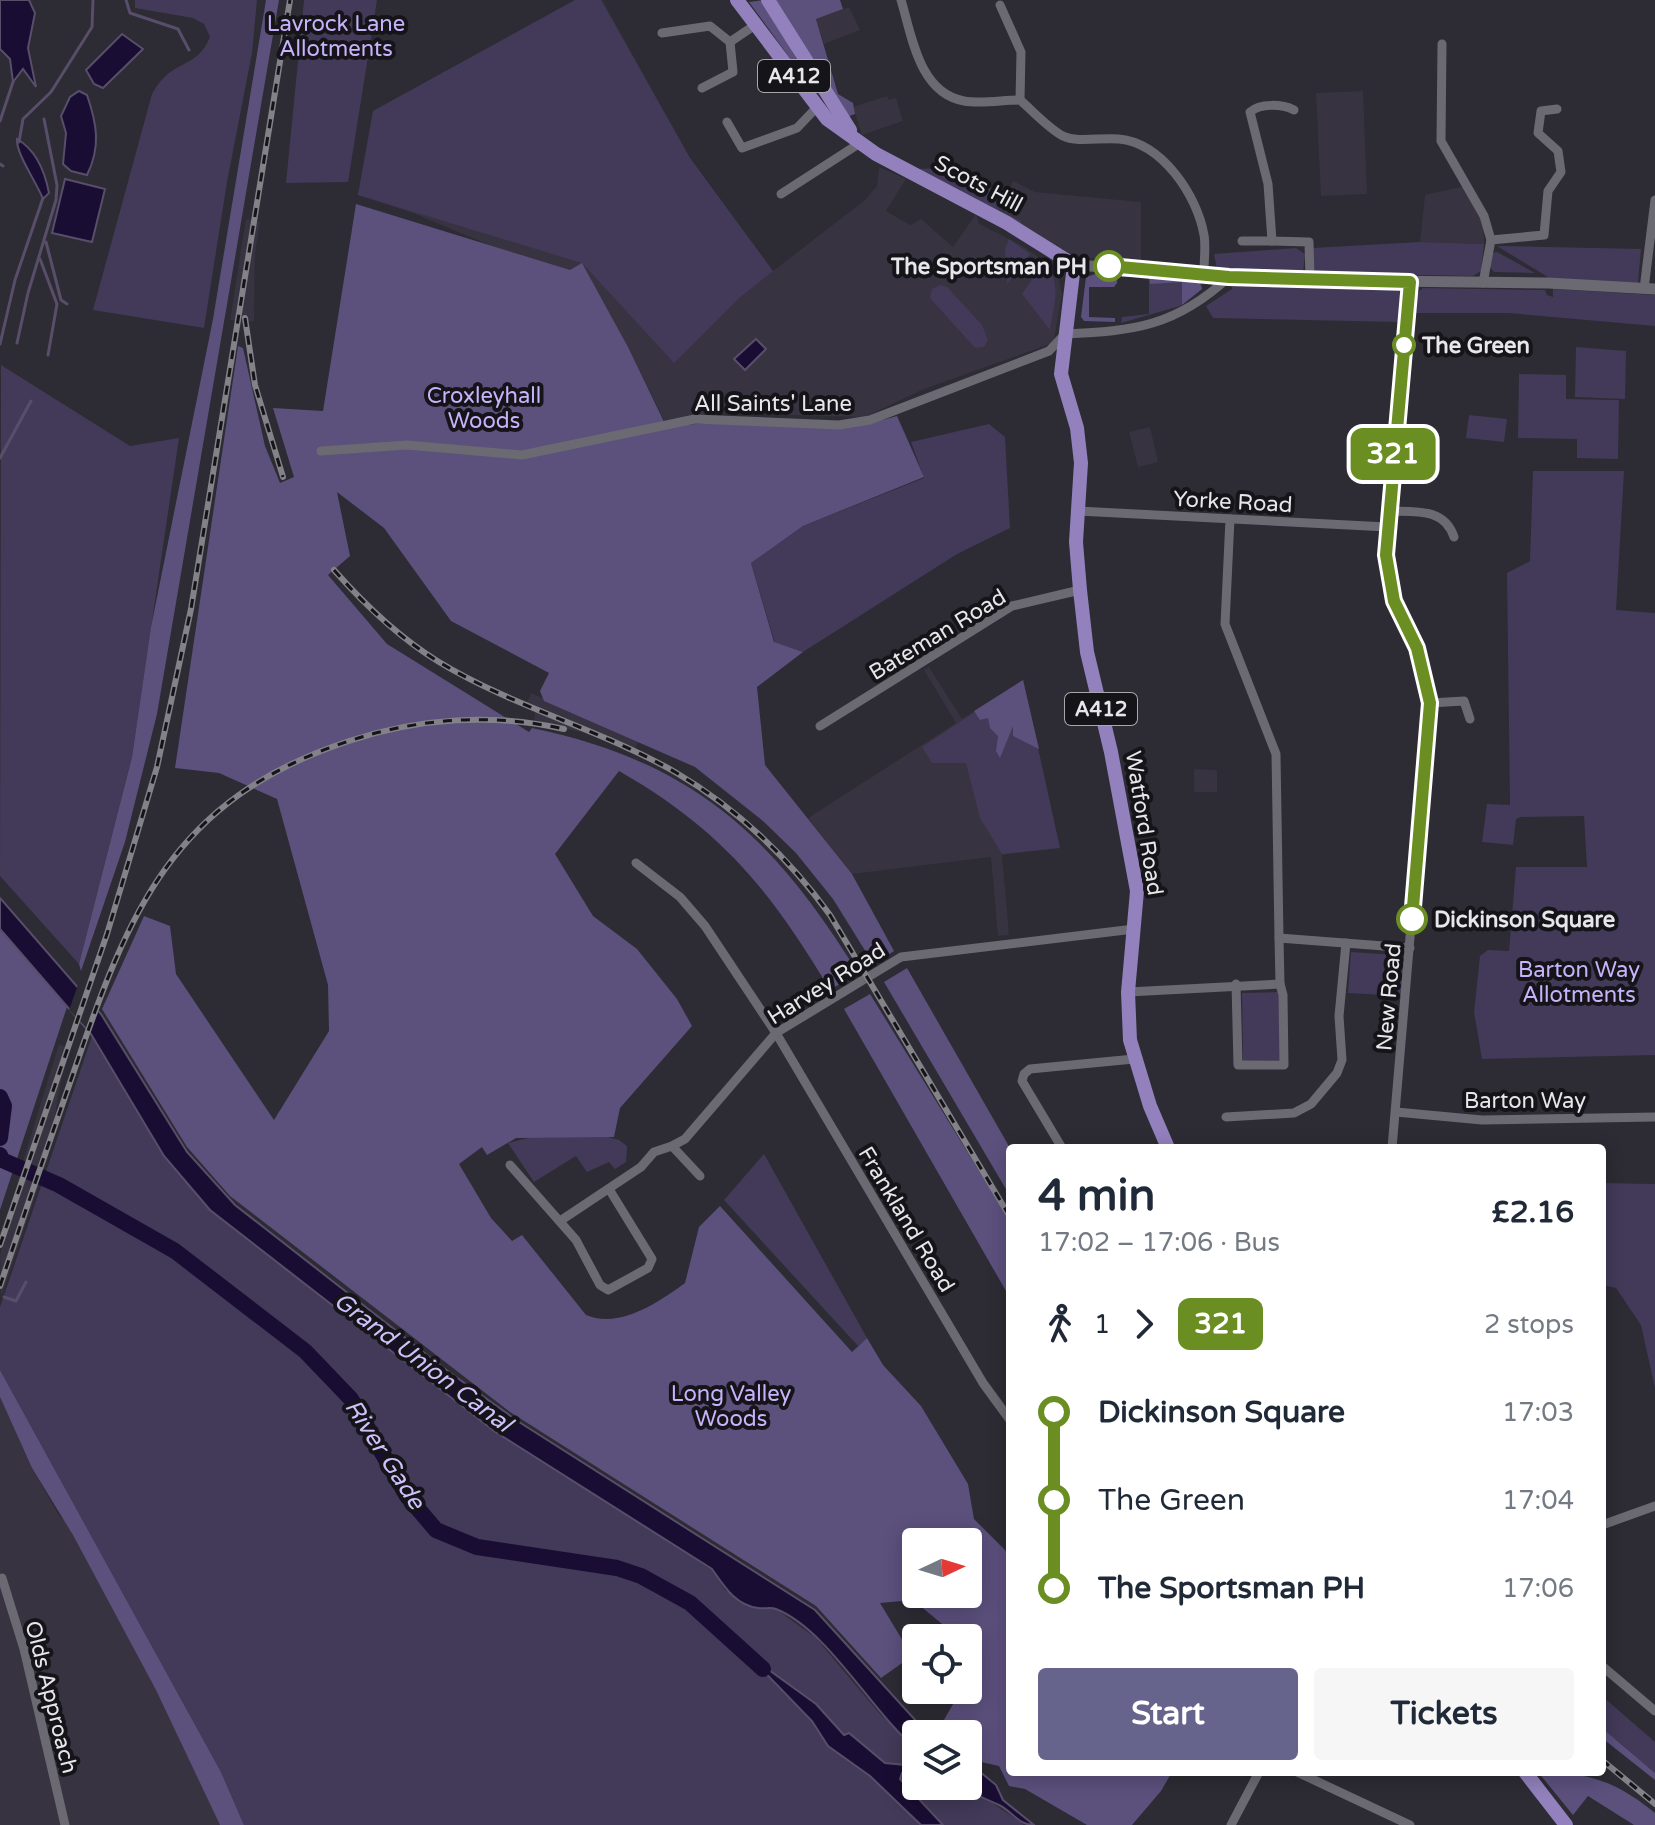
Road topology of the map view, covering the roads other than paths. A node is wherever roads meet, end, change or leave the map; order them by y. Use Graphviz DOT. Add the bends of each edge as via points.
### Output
graph roads {
  1 [pos="737,0"];
  2 [pos="768,0"];
  3 [pos="901,0"];
  4 [pos="1000,5"];
  5 [pos="755,25"];
  6 [pos="662,33"];
  7 [pos="730,42"];
  8 [pos="1442,44"];
  9 [pos="702,88"];
  10 [pos="1020,100"];
  11 [pos="822,103"];
  12 [pos="1557,109"];
  13 [pos="1294,110"];
  14 [pos="727,122"];
  15 [pos="860,143"];
  16 [pos="781,194"];
  17 [pos="1655,200"];
  18 [pos="1491,240"];
  19 [pos="1242,241"];
  20 [pos="1272,241"];
  21 [pos="1074,265"];
  22 [pos="1204,272"];
  23 [pos="1229,277"];
  24 [pos="1310,280"];
  25 [pos="1410,282"];
  26 [pos="1483,283"];
  27 [pos="1649,289"];
  28 [pos="1065,334"];
  29 [pos="321,451"];
  30 [pos="1078,511"];
  31 [pos="1388,511"];
  32 [pos="1230,519"];
  33 [pos="1387,527"];
  34 [pos="1454,537"];
  35 [pos="1080,590"];
  36 [pos="1430,703"];
  37 [pos="1470,719"];
  38 [pos="820,726"];
  39 [pos="636,863"];
  40 [pos="1134,929"];
  41 [pos="1279,938"];
  42 [pos="1346,943"];
  43 [pos="1410,948"];
  44 [pos="1236,984"];
  45 [pos="1280,984"];
  46 [pos="1128,992"];
  47 [pos="776,1033"];
  48 [pos="1134,1059"];
  49 [pos="1396,1112"];
  50 [pos="1226,1117"];
  51 [pos="1655,1117"];
  52 [pos="1060,1144"];
  53 [pos="1166,1144"];
  54 [pos="1392,1144"];
  55 [pos="672,1146"];
  56 [pos="510,1165"];
  57 [pos="700,1176"];
  58 [pos="609,1189"];
  59 [pos="560,1221"];
  60 [pos="1006,1415"];
  61 [pos="1655,1506"];
  62 [pos="1606,1524"];
  63 [pos="2,1578"];
  64 [pos="1606,1669"];
  65 [pos="1655,1695"];
  66 [pos="1651,1708"];
  67 [pos="1257,1776"];
  68 [pos="1306,1776"];
  69 [pos="1528,1776"];
  70 [pos="65,1825"];
  71 [pos="1231,1825"];
  72 [pos="1410,1825"];
  73 [pos="1566,1825"];
  1 -- 5 [label="main road, Scots Hill / A412"];
  2 -- 11 [label="main road, Scots Hill / A412"];
  3 -- 10 [label="street" via="923,72 941,91 962,101"];
  4 -- 10 [label="street" via="1021,52"];
  5 -- 7 [label="street"];
  5 -- 11 [label="main road, Scots Hill / A412"];
  6 -- 7 [label="street" via="710,26"];
  7 -- 9 [label="street" via="733,72"];
  8 -- 18 [label="street" via="1441,141 1484,216"];
  10 -- 22 [label="street" via="1065,137 1128,140 1155,154 1194,205 1204,236"];
  11 -- 14 [label="street" via="797,128 742,148"];
  11 -- 15 [label="main road, Scots Hill / A412"];
  12 -- 18 [label="street" via="1541,111 1538,133 1558,151 1561,172 1548,191 1544,235"];
  13 -- 20 [label="street" via="1259,107 1250,112 1268,184"];
  15 -- 16 [label="street"];
  15 -- 21 [label="main road, Scots Hill / A412"];
  17 -- 27 [label="street"];
  18 -- 26 [label="street"];
  19 -- 20 [label="street"];
  20 -- 24 [label="street" via="1309,242"];
  21 -- 22 [label="street"];
  21 -- 28 [label="main road, Watford Road / A412"];
  22 -- 23 [label="street"];
  23 -- 24 [label="street"];
  23 -- 28 [label="street" via="1202,301 1164,321 1124,331"];
  24 -- 25 [label="street"];
  25 -- 26 [label="street"];
  25 -- 31 [label="street, New Road"];
  26 -- 27 [label="street"];
  28 -- 29 [label="street, All Saints' Lane" via="1049,351 870,420 839,425 695,419 522,455 407,445"];
  28 -- 30 [label="main road, Watford Road / A412" via="1061,374 1077,428"];
  30 -- 32 [label="street, Yorke Road"];
  30 -- 35 [label="main road, Watford Road / A412"];
  31 -- 33 [label="street, New Road"];
  31 -- 34 [label="street" via="1434,513 1443,517"];
  32 -- 33 [label="street, Yorke Road"];
  32 -- 41 [label="street" via="1225,624 1276,754"];
  33 -- 36 [label="street, New Road" via="1389,582 1417,648"];
  35 -- 38 [label="street, Bateman Road" via="1012,606"];
  35 -- 40 [label="main road, Watford Road / A412" via="1087,652 1135,877"];
  36 -- 37 [label="street" via="1464,701"];
  36 -- 43 [label="street, New Road"];
  39 -- 47 [label="street, Frankland Road" via="680,897 705,926"];
  40 -- 46 [label="main road, Watford Road / A412"];
  40 -- 47 [label="street, Harvey Road" via="901,957"];
  41 -- 42 [label="street"];
  41 -- 45 [label="street"];
  42 -- 43 [label="street"];
  42 -- 50 [label="street" via="1339,1016 1342,1060 1337,1073 1311,1104 1294,1113"];
  43 -- 49 [label="street, New Road"];
  44 -- 45 [label="street"];
  44 -- 45 [label="street" via="1238,1065 1284,1065"];
  44 -- 46 [label="street"];
  46 -- 48 [label="main road, Watford Road / A412"];
  47 -- 55 [label="street, Harvey Road" via="685,1139"];
  47 -- 60 [label="street, Frankland Road"];
  48 -- 52 [label="street" via="1030,1069 1024,1074 1022,1081"];
  48 -- 53 [label="main road, Watford Road / A412"];
  49 -- 51 [label="street, Barton Way" via="1482,1120"];
  49 -- 54 [label="street, New Road"];
  55 -- 57 [label="street"];
  55 -- 58 [label="street, Harvey Road" via="654,1152"];
  56 -- 59 [label="street"];
  58 -- 59 [label="street, Harvey Road"];
  58 -- 59 [label="street" via="652,1262 614,1289 604,1288"];
  61 -- 62 [label="street"];
  63 -- 70 [label="street, Olds Approach"];
  64 -- 66 [label="street"];
  65 -- 66 [label="street"];
  67 -- 71 [label="street"];
  68 -- 72 [label="street"];
  69 -- 73 [label="main road"];
}
